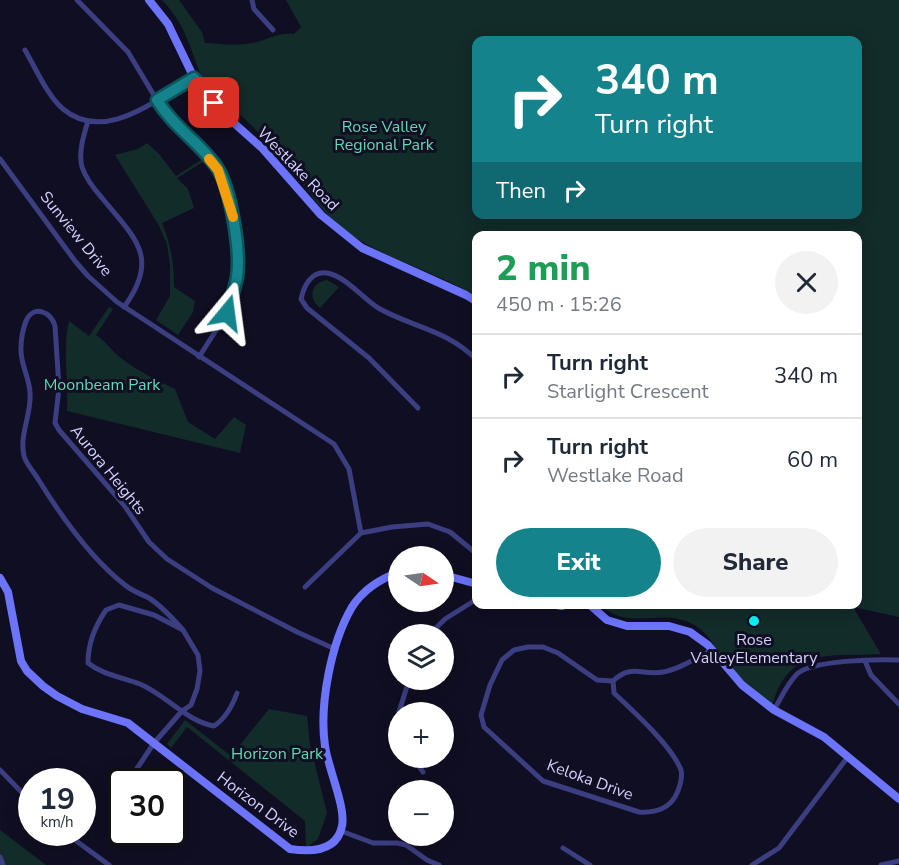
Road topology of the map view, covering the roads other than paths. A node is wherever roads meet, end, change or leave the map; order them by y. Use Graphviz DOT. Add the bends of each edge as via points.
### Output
graph roads {
  1 [pos="77,0"];
  2 [pos="149,0"];
  3 [pos="252,0"];
  4 [pos="273,30"];
  5 [pos="25,50"];
  6 [pos="194,78"];
  7 [pos="157,100"];
  8 [pos="88,121"];
  9 [pos="0,159"];
  10 [pos="472,299"];
  11 [pos="124,307"];
  12 [pos="472,355"];
  13 [pos="199,357"];
  14 [pos="418,408"];
  15 [pos="361,533"];
  16 [pos="472,550"];
  17 [pos="388,576"];
  18 [pos="0,578"];
  19 [pos="454,578"];
  20 [pos="472,583"];
  21 [pos="304,587"];
  22 [pos="472,602"];
  23 [pos="595,609"];
  24 [pos="441,624"];
  25 [pos="183,630"];
  26 [pos="335,649"];
  27 [pos="712,650"];
  28 [pos="899,660"];
  29 [pos="865,661"];
  30 [pos="613,681"];
  31 [pos="237,693"];
  32 [pos="899,704"];
  33 [pos="774,710"];
  34 [pos="182,711"];
  35 [pos="154,743"];
  36 [pos="847,758"];
  37 [pos="136,768"];
  38 [pos="420,768"];
  39 [pos="0,770"];
  40 [pos="423,772"];
  41 [pos="18,789"];
  42 [pos="899,799"];
  43 [pos="341,831"];
  44 [pos="83,846"];
  45 [pos="563,848"];
  46 [pos="0,857"];
  47 [pos="899,861"];
  48 [pos="438,864"];
  49 [pos="3,865"];
  50 [pos="109,865"];
  51 [pos="590,865"];
  52 [pos="752,865"];
  53 [pos="881,865"];
  1 -- 7 [label="street" via="128,52"];
  2 -- 6 [label="street, Westlake Road" via="168,24"];
  3 -- 4 [label="street" via="254,9"];
  5 -- 8 [label="street" via="62,108"];
  6 -- 7 [label="street"];
  6 -- 10 [label="street, Westlake Road" via="321,215 362,248"];
  7 -- 8 [label="street" via="113,122"];
  7 -- 13 [label="street" via="218,170 236,233 237,276 227,313"];
  8 -- 11 [label="street" via="82,166 93,188 138,246 142,259 140,281"];
  9 -- 11 [label="street, Sunview Drive" via="88,276"];
  11 -- 13 [label="street, Sunview Drive"];
  12 -- 14 [label="street" via="444,335 380,308 336,276 326,272 313,275 301,299 307,308 369,358"];
  13 -- 15 [label="street, Sunview Drive" via="334,444 349,469"];
  15 -- 16 [label="street" via="428,524 450,532"];
  15 -- 21 [label="street"];
  17 -- 26 [label="street" via="369,588 353,606"];
  18 -- 35 [label="street, Horizon Drive" via="8,592 21,661 27,671 57,696 82,709 128,723"];
  19 -- 20 [label="street"];
  22 -- 24 [label="street"];
  23 -- 27 [label="street" via="607,620 627,626 681,628"];
  25 -- 26 [label="street, Aurora Heights" via="151,599 126,586 87,547 57,510 24,458 23,435 30,392 21,353 26,319 31,314 47,313 55,326 59,388 55,423 149,542 184,572"];
  25 -- 34 [label="street" via="198,655 200,671 191,705"];
  25 -- 34 [label="street" via="154,615 119,605 106,610 88,648 88,663 97,670 141,685"];
  26 -- 43 [label="street" via="323,724 329,767 344,818"];
  27 -- 30 [label="street" via="661,672 622,672"];
  27 -- 33 [label="street" via="742,686"];
  28 -- 29 [label="street"];
  29 -- 32 [label="street" via="871,675"];
  29 -- 33 [label="street" via="813,666 799,672"];
  30 -- 30 [label="street, Keloka Drive" via="614,693 671,753 682,772 670,805 652,812 639,812 543,780 484,727 481,715 490,685 502,660 514,650 543,647 597,680"];
  31 -- 34 [label="street" via="232,707 213,726"];
  33 -- 36 [label="street" via="824,737"];
  34 -- 35 [label="street"];
  35 -- 37 [label="street"];
  35 -- 43 [label="street, Horizon Drive" via="290,849 316,851 328,846"];
  36 -- 42 [label="street"];
  36 -- 52 [label="street" via="779,848"];
  38 -- 40 [label="street"];
  39 -- 41 [label="street"];
  43 -- 48 [label="street" via="373,843 406,845"];
  44 -- 50 [label="street"];
  45 -- 51 [label="street"];
  46 -- 49 [label="street"];
  47 -- 53 [label="street"];
}
